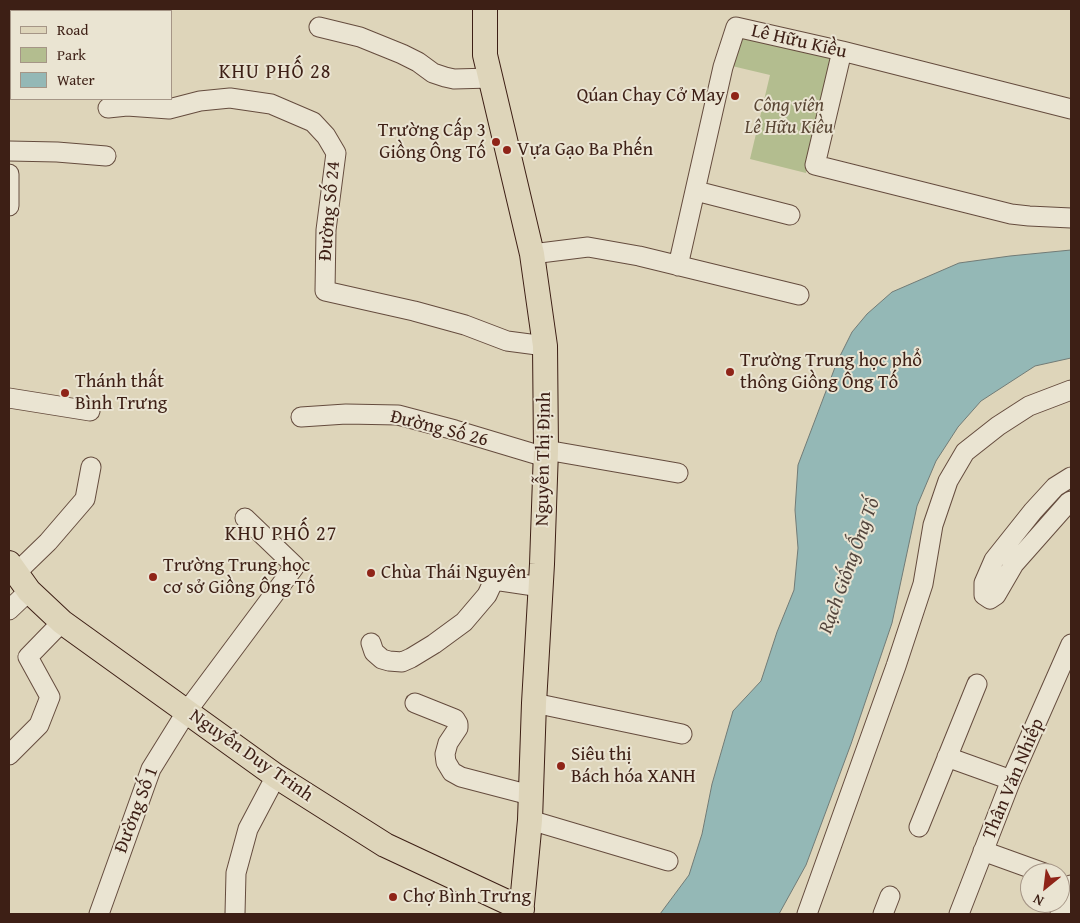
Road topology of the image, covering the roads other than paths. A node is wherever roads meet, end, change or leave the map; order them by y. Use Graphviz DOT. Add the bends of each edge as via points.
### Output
graph roads {
  1 [pos="485,9"];
  2 [pos="319,28"];
  3 [pos="842,51"];
  4 [pos="491,78"];
  5 [pos="108,108"];
  6 [pos="1071,109"];
  7 [pos="9,151"];
  8 [pos="106,156"];
  9 [pos="9,174"];
  10 [pos="696,191"];
  11 [pos="9,206"];
  12 [pos="790,215"];
  13 [pos="1071,218"];
  14 [pos="532,254"];
  15 [pos="678,266"];
  16 [pos="799,295"];
  17 [pos="545,346"];
  18 [pos="1071,390"];
  19 [pos="9,398"];
  20 [pos="90,411"];
  21 [pos="301,417"];
  22 [pos="546,454"];
  23 [pos="91,467"];
  24 [pos="678,473"];
  25 [pos="1071,476"];
  26 [pos="1055,487"];
  27 [pos="1070,504"];
  28 [pos="245,518"];
  29 [pos="19,575"];
  30 [pos="541,587"];
  31 [pos="9,610"];
  32 [pos="62,622"];
  33 [pos="371,643"];
  34 [pos="1071,644"];
  35 [pos="977,684"];
  36 [pos="416,703"];
  37 [pos="534,703"];
  38 [pos="187,711"];
  39 [pos="682,734"];
  40 [pos="9,755"];
  41 [pos="947,757"];
  42 [pos="276,776"];
  43 [pos="1011,780"];
  44 [pos="530,795"];
  45 [pos="530,820"];
  46 [pos="919,827"];
  47 [pos="984,851"];
  48 [pos="668,861"];
  49 [pos="1020,864"];
  50 [pos="1071,884"];
  51 [pos="890,896"];
  52 [pos="522,912"];
  53 [pos="99,914"];
  54 [pos="235,914"];
  55 [pos="807,914"];
  56 [pos="883,914"];
  57 [pos="959,914"];
  58 [pos="1060,914"];
  1 -- 4 [label="main road, Nguyễn Thị Định" via="485,55"];
  2 -- 4 [label="street" via="360,37 402,54 445,77"];
  3 -- 6 [label="street, Lê Hữu Kiều"];
  3 -- 10 [label="street, Lê Hữu Kiều" via="736,27 723,67"];
  3 -- 13 [label="street" via="815,165 1011,214"];
  4 -- 14 [label="main road, Nguyễn Thị Định"];
  5 -- 17 [label="street, Đường Số 24" via="169,109 230,98 271,104 313,122 336,153 326,230 325,291 414,311 507,341"];
  7 -- 8 [label="street"];
  9 -- 11 [label="street"];
  10 -- 12 [label="street"];
  10 -- 15 [label="street, Lê Hữu Kiều"];
  14 -- 15 [label="street" via="588,247"];
  14 -- 17 [label="main road, Nguyễn Thị Định"];
  15 -- 16 [label="street"];
  17 -- 22 [label="main road, Nguyễn Thị Định"];
  18 -- 55 [label="street" via="1029,406 998,426 965,452 948,481 933,525 923,584"];
  19 -- 20 [label="street"];
  21 -- 22 [label="street, Đường Số 26" via="398,415"];
  22 -- 24 [label="street, Đường Số 26"];
  22 -- 30 [label="main road, Nguyễn Thị Định"];
  23 -- 29 [label="street" via="84,499"];
  25 -- 26 [label="street"];
  26 -- 27 [label="street"];
  26 -- 27 [label="street" via="994,560 984,583 984,595 990,600 996,596 1014,564"];
  28 -- 38 [label="street, Đường Số 1" via="295,566"];
  29 -- 31 [label="street"];
  29 -- 32 [label="main road, Nguyễn Duy Trinh"];
  30 -- 33 [label="street" via="494,580 488,595 464,622 402,662 382,659 374,652"];
  30 -- 37 [label="main road, Nguyễn Thị Định"];
  32 -- 38 [label="main road, Nguyễn Duy Trinh"];
  32 -- 40 [label="street" via="28,657 50,697 39,725"];
  34 -- 43 [label="street, Thân Văn Nhiếp"];
  35 -- 41 [label="street"];
  36 -- 44 [label="street" via="455,719 458,724 444,754 452,772"];
  37 -- 39 [label="street"];
  37 -- 44 [label="main road, Nguyễn Thị Định"];
  38 -- 42 [label="main road, Nguyễn Duy Trinh"];
  38 -- 53 [label="street, Đường Số 1" via="151,769"];
  41 -- 43 [label="street"];
  41 -- 46 [label="street"];
  42 -- 52 [label="main road, Nguyễn Duy Trinh" via="385,845"];
  42 -- 54 [label="street" via="248,829 236,873"];
  43 -- 47 [label="street, Thân Văn Nhiếp"];
  44 -- 45 [label="main road, Nguyễn Thị Định"];
  45 -- 48 [label="street"];
  45 -- 52 [label="main road, Nguyễn Thị Định"];
  47 -- 49 [label="street"];
  47 -- 57 [label="street, Thân Văn Nhiếp"];
  50 -- 58 [label="street"];
  51 -- 56 [label="street"];
}
